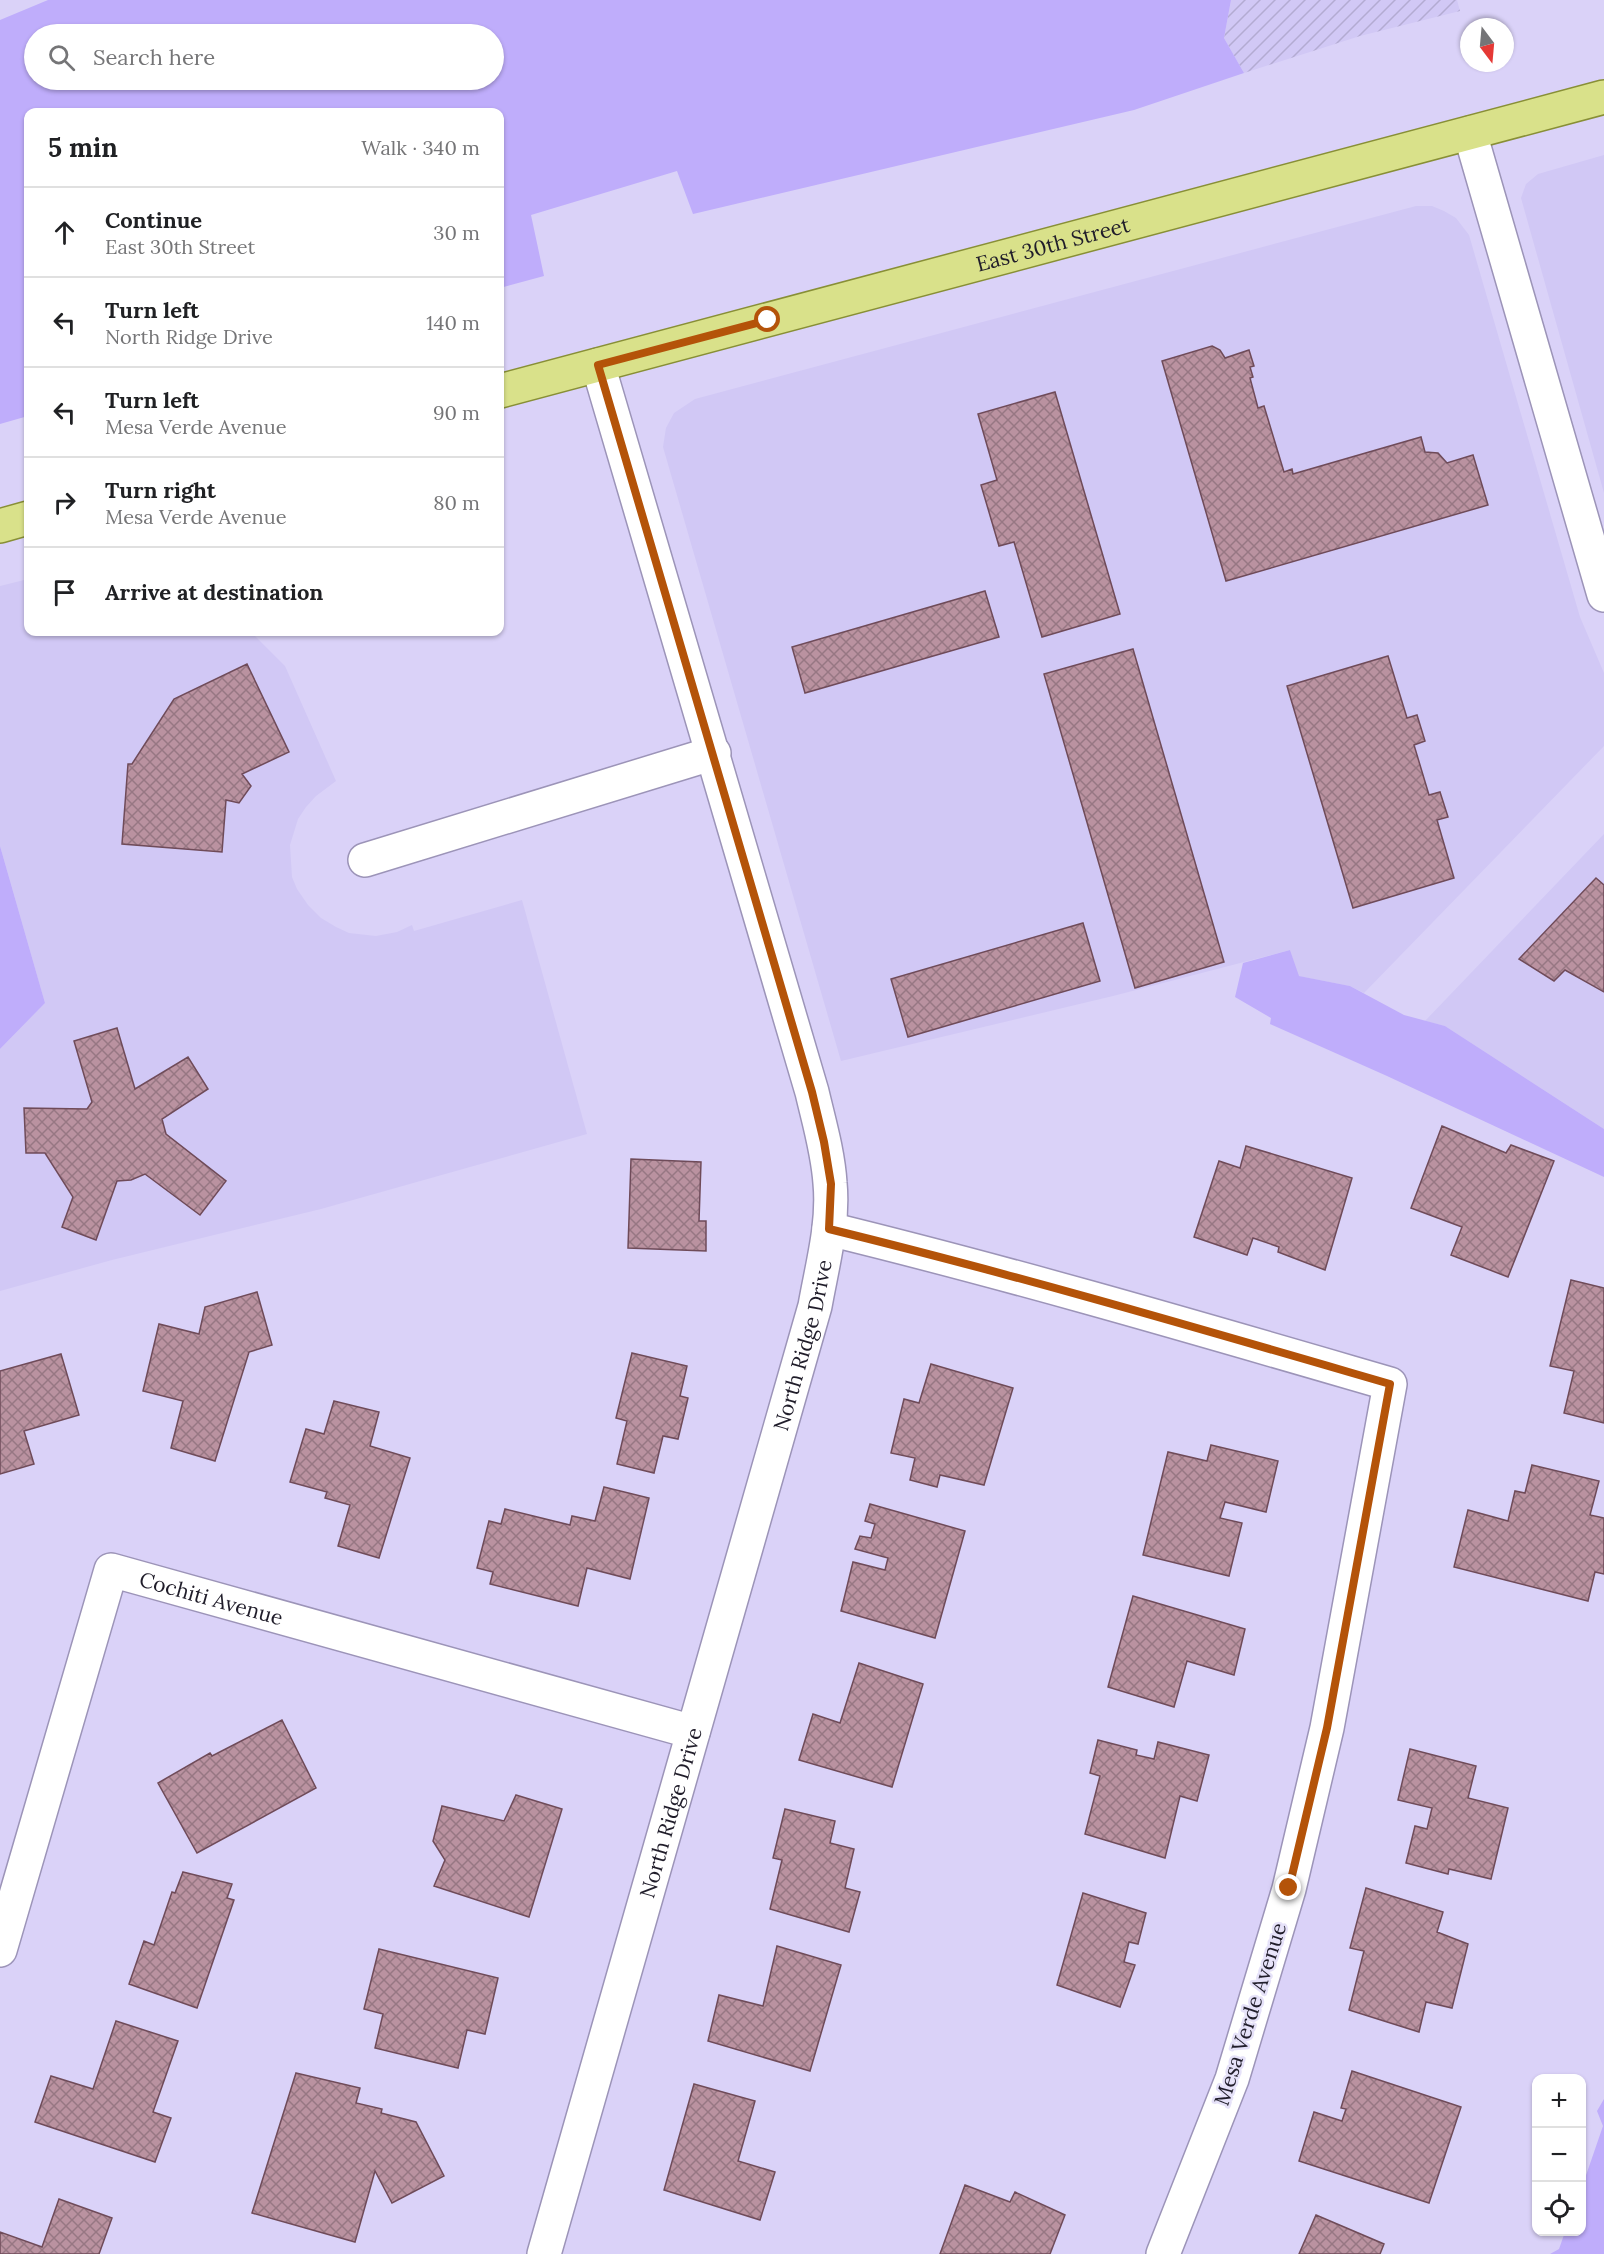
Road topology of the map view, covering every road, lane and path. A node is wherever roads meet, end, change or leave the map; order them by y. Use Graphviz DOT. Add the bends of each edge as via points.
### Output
graph roads {
  1 [pos="1604,97"];
  2 [pos="1470,133"];
  3 [pos="598,365"];
  4 [pos="504,390"];
  5 [pos="24,519"];
  6 [pos="0,526"];
  7 [pos="1604,594"];
  8 [pos="714,753"];
  9 [pos="365,860"];
  10 [pos="829,1229"];
  11 [pos="693,1732"];
  12 [pos="0,1950"];
  13 [pos="544,2254"];
  14 [pos="1163,2254"];
  1 -- 2 [label="main road, East 30th Street"];
  2 -- 3 [label="main road, East 30th Street"];
  2 -- 7 [label="street"];
  3 -- 4 [label="main road, East 30th Street"];
  3 -- 8 [label="street, North Ridge Drive"];
  5 -- 6 [label="main road"];
  8 -- 9 [label="street"];
  8 -- 10 [label="street, North Ridge Drive" via="812,1092 831,1184"];
  10 -- 11 [label="street, North Ridge Drive" via="814,1306"];
  10 -- 14 [label="street, Mesa Verde Avenue" via="1189,1325 1390,1384 1327,1728 1289,1888 1232,2079"];
  11 -- 12 [label="street, Cochiti Avenue" via="111,1570"];
  11 -- 13 [label="street, North Ridge Drive"];
}
